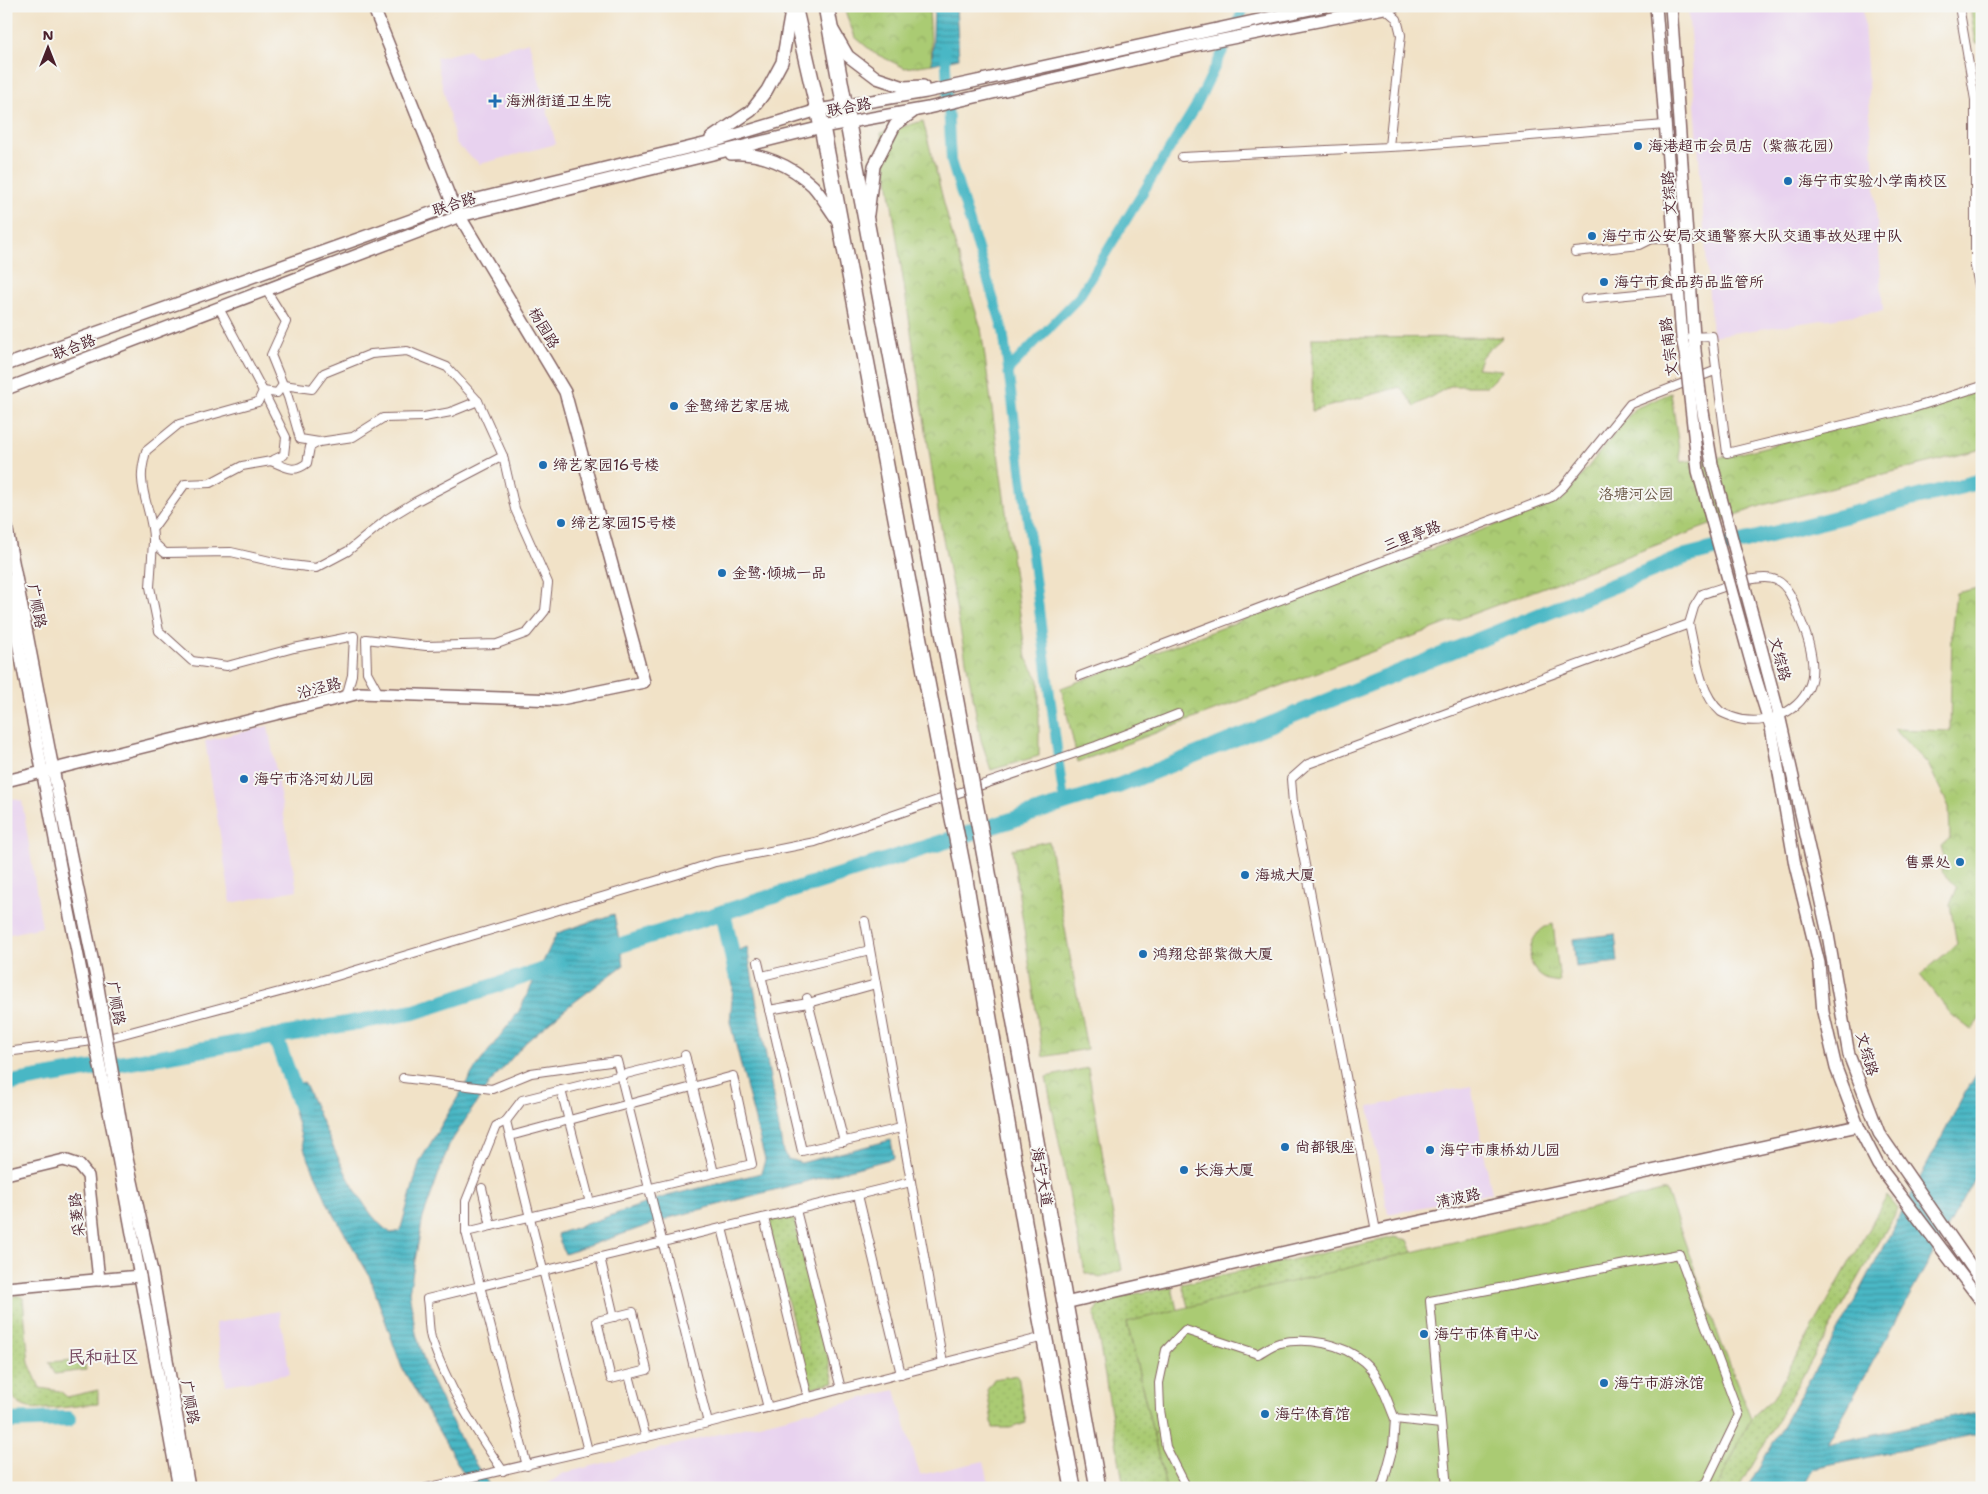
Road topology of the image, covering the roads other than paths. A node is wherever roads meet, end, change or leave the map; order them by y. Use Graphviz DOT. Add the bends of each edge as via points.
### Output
graph roads {
  1 [pos="373,6"];
  2 [pos="793,6"];
  3 [pos="826,6"];
  4 [pos="1324,6"];
  5 [pos="1656,6"];
  6 [pos="1671,6"];
  7 [pos="1959,6"];
  8 [pos="1386,7"];
  9 [pos="829,24"];
  10 [pos="927,89"];
  11 [pos="845,105"];
  12 [pos="818,110"];
  13 [pos="915,110"];
  14 [pos="848,123"];
  15 [pos="1665,125"];
  16 [pos="822,126"];
  17 [pos="697,145"];
  18 [pos="1389,146"];
  19 [pos="704,155"];
  20 [pos="1182,157"];
  21 [pos="453,205"];
  22 [pos="460,216"];
  23 [pos="867,223"];
  24 [pos="840,224"];
  25 [pos="1674,240"];
  26 [pos="1575,252"];
  27 [pos="266,290"];
  28 [pos="1678,290"];
  29 [pos="1585,299"];
  30 [pos="1982,299"];
  31 [pos="219,308"];
  32 [pos="1694,337"];
  33 [pos="1682,338"];
  34 [pos="1690,351"];
  35 [pos="6,365"];
  36 [pos="1716,370"];
  37 [pos="283,385"];
  38 [pos="1982,386"];
  39 [pos="6,389"];
  40 [pos="263,392"];
  41 [pos="478,401"];
  42 [pos="319,442"];
  43 [pos="503,456"];
  44 [pos="271,461"];
  45 [pos="6,525"];
  46 [pos="154,527"];
  47 [pos="153,542"];
  48 [pos="7,585"];
  49 [pos="1689,624"];
  50 [pos="1080,676"];
  51 [pos="644,682"];
  52 [pos="379,694"];
  53 [pos="346,697"];
  54 [pos="1178,714"];
  55 [pos="1780,714"];
  56 [pos="1768,719"];
  57 [pos="48,770"];
  58 [pos="6,781"];
  59 [pos="865,921"];
  60 [pos="870,950"];
  61 [pos="758,962"];
  62 [pos="762,976"];
  63 [pos="876,984"];
  64 [pos="808,1001"];
  65 [pos="769,1010"];
  66 [pos="6,1052"];
  67 [pos="621,1074"];
  68 [pos="403,1078"];
  69 [pos="693,1086"];
  70 [pos="561,1090"];
  71 [pos="628,1104"];
  72 [pos="569,1120"];
  73 [pos="506,1121"];
  74 [pos="1858,1126"];
  75 [pos="901,1128"];
  76 [pos="510,1136"];
  77 [pos="844,1142"];
  78 [pos="121,1153"];
  79 [pos="6,1174"];
  80 [pos="714,1174"];
  81 [pos="911,1182"];
  82 [pos="482,1188"];
  83 [pos="649,1189"];
  84 [pos="858,1195"];
  85 [pos="590,1202"];
  86 [pos="796,1210"];
  87 [pos="530,1217"];
  88 [pos="764,1218"];
  89 [pos="491,1226"];
  90 [pos="722,1228"];
  91 [pos="466,1232"];
  92 [pos="1376,1232"];
  93 [pos="662,1242"];
  94 [pos="600,1257"];
  95 [pos="543,1271"];
  96 [pos="140,1276"];
  97 [pos="99,1280"];
  98 [pos="1982,1282"];
  99 [pos="480,1286"];
  100 [pos="8,1288"];
  101 [pos="1982,1302"];
  102 [pos="1065,1303"];
  103 [pos="614,1317"];
  104 [pos="1044,1337"];
  105 [pos="943,1363"];
  106 [pos="900,1374"];
  107 [pos="629,1375"];
  108 [pos="841,1389"];
  109 [pos="808,1398"];
  110 [pos="768,1408"];
  111 [pos="1395,1420"];
  112 [pos="708,1424"];
  113 [pos="1440,1424"];
  114 [pos="646,1438"];
  115 [pos="588,1451"];
  116 [pos="527,1466"];
  117 [pos="500,1472"];
  118 [pos="179,1488"];
  119 [pos="189,1488"];
  120 [pos="426,1488"];
  121 [pos="1073,1488"];
  122 [pos="1098,1488"];
  123 [pos="1188,1488"];
  124 [pos="1382,1488"];
  125 [pos="1447,1488"];
  126 [pos="1694,1488"];
  1 -- 21 [label="main road, 杨园路"];
  2 -- 12 [label="highway, 海宁大道"];
  2 -- 17 [label="main road" via="782,62 767,90 751,111"];
  3 -- 9 [label="highway, 海宁大道"];
  4 -- 10 [label="main road"];
  5 -- 15 [label="main road, 文宗南路"];
  6 -- 32 [label="main road, 文综路"];
  7 -- 30 [label="street" via="1975,100 1975,267"];
  8 -- 13 [label="main road, 联合路" via="1205,44"];
  8 -- 18 [label="street" via="1398,20 1401,35"];
  9 -- 10 [label="main road" via="848,56 877,78 904,87"];
  9 -- 11 [label="highway, 海宁大道"];
  10 -- 11 [label="main road"];
  11 -- 12 [label="main road"];
  11 -- 14 [label="highway, 海宁大道"];
  12 -- 16 [label="highway, 海宁大道"];
  12 -- 17 [label="main road"];
  13 -- 14 [label="main road, 联合路"];
  13 -- 23 [label="main road" via="895,125 874,166"];
  14 -- 16 [label="main road, 联合路"];
  14 -- 23 [label="highway, 海宁大道"];
  15 -- 18 [label="street"];
  15 -- 25 [label="main road, 文宗南路"];
  16 -- 19 [label="main road, 联合路"];
  16 -- 24 [label="highway, 海宁大道"];
  17 -- 21 [label="main road"];
  18 -- 20 [label="street"];
  19 -- 22 [label="main road, 联合路"];
  19 -- 24 [label="main road" via="741,153 764,156 812,186"];
  21 -- 22 [label="main road, 杨园路"];
  21 -- 35 [label="main road"];
  22 -- 27 [label="main road, 联合路"];
  22 -- 51 [label="main road, 杨园路" via="565,392"];
  23 -- 102 [label="highway, 海宁大道, bridge"];
  24 -- 104 [label="highway, 海宁大道, bridge" via="964,874"];
  25 -- 26 [label="street" via="1652,239 1640,245"];
  25 -- 28 [label="main road, 文宗南路"];
  27 -- 31 [label="main road, 联合路"];
  27 -- 37 [label="street" via="286,322 271,355"];
  28 -- 29 [label="street"];
  28 -- 33 [label="main road, 文宗南路"];
  31 -- 39 [label="main road, 联合路"];
  31 -- 40 [label="street"];
  32 -- 33 [label="street"];
  32 -- 34 [label="main road, 文综路"];
  32 -- 36 [label="street" via="1712,336"];
  33 -- 34 [label="main road, 文宗南路"];
  34 -- 55 [label="main road, 文综路, bridge" via="1712,464"];
  34 -- 56 [label="main road, 文宗南路, bridge" via="1698,471"];
  36 -- 38 [label="street" via="1727,453 1913,408"];
  36 -- 50 [label="street, 三里亭路" via="1630,404 1552,497"];
  37 -- 40 [label="street" via="277,393"];
  37 -- 41 [label="street" via="312,389 324,373 370,354 407,351 447,367"];
  37 -- 42 [label="street" via="300,439"];
  40 -- 44 [label="street" via="286,437 284,455"];
  40 -- 46 [label="street" via="258,402 179,424 146,451 141,478"];
  41 -- 42 [label="street" via="450,412 424,417 383,418 353,437"];
  41 -- 43 [label="street"];
  42 -- 44 [label="street" via="310,447 307,463 299,469 286,469"];
  43 -- 47 [label="street" via="415,502 387,519 348,551 316,568 231,552 164,553"];
  43 -- 52 [label="street" via="515,509 548,583 545,611 528,633 497,644 426,646 366,639 367,672"];
  44 -- 46 [label="street" via="242,466 210,483 185,484"];
  45 -- 57 [label="main road, 广顺路"];
  46 -- 47 [label="street"];
  47 -- 53 [label="street" via="150,586 159,631 192,661 226,666 354,636 352,675"];
  48 -- 57 [label="main road, 广顺路"];
  49 -- 55 [label="street" via="1702,594 1759,577 1776,580 1791,595 1798,612 1811,654 1812,671 1800,703"];
  49 -- 56 [label="street" via="1701,677 1710,698 1722,713 1753,722"];
  49 -- 92 [label="street" via="1308,764 1291,779"];
  51 -- 52 [label="main road, 沿泾路" via="556,700"];
  52 -- 53 [label="main road, 沿泾路" via="360,693"];
  53 -- 57 [label="main road, 沿泾路"];
  54 -- 66 [label="street" via="1077,753 815,842 715,862 313,983 101,1040"];
  55 -- 56 [label="street"];
  55 -- 98 [label="main road, 文综路" via="1855,1072 1878,1133"];
  56 -- 74 [label="main road, 文宗南路" via="1819,963 1823,1012 1836,1068"];
  57 -- 58 [label="main road, 沿泾路"];
  57 -- 78 [label="main road, 广顺路, bridge" via="61,871"];
  57 -- 78 [label="main road, 广顺路, bridge" via="98,987"];
  59 -- 60 [label="street"];
  60 -- 62 [label="street"];
  60 -- 63 [label="street"];
  61 -- 62 [label="street"];
  62 -- 65 [label="street"];
  63 -- 64 [label="street"];
  63 -- 75 [label="street"];
  64 -- 65 [label="street"];
  64 -- 77 [label="street"];
  65 -- 77 [label="street" via="802,1151"];
  67 -- 68 [label="street" via="617,1061 531,1074 492,1089"];
  67 -- 69 [label="street" via="686,1057"];
  67 -- 70 [label="street"];
  67 -- 71 [label="street"];
  69 -- 71 [label="street"];
  69 -- 80 [label="street"];
  69 -- 80 [label="street" via="733,1076 752,1164"];
  70 -- 72 [label="street"];
  70 -- 73 [label="street" via="522,1100"];
  71 -- 72 [label="street"];
  71 -- 83 [label="street"];
  72 -- 76 [label="street"];
  72 -- 85 [label="street"];
  73 -- 76 [label="street"];
  73 -- 91 [label="street" via="496,1126 466,1200"];
  74 -- 92 [label="main road, 清波路"];
  74 -- 101 [label="main road, 文宗南路" via="1878,1165"];
  75 -- 77 [label="street"];
  75 -- 81 [label="street"];
  76 -- 87 [label="street"];
  78 -- 96 [label="main road, 广顺路"];
  78 -- 119 [label="main road, 广顺路" via="152,1272"];
  79 -- 97 [label="main road, 采菱路" via="64,1160 79,1165 88,1176"];
  80 -- 83 [label="street"];
  81 -- 84 [label="street"];
  81 -- 105 [label="street"];
  82 -- 89 [label="street"];
  83 -- 85 [label="street"];
  83 -- 93 [label="street"];
  84 -- 86 [label="street"];
  84 -- 106 [label="street"];
  85 -- 87 [label="street"];
  86 -- 88 [label="street"];
  86 -- 108 [label="street"];
  87 -- 89 [label="street"];
  87 -- 95 [label="street"];
  88 -- 90 [label="street"];
  88 -- 109 [label="street"];
  89 -- 91 [label="street"];
  90 -- 93 [label="street"];
  90 -- 110 [label="street"];
  91 -- 99 [label="street"];
  92 -- 102 [label="main road, 清波路"];
  93 -- 94 [label="street"];
  93 -- 112 [label="street"];
  94 -- 95 [label="street"];
  94 -- 103 [label="street"];
  95 -- 99 [label="street"];
  95 -- 115 [label="street"];
  96 -- 97 [label="main road"];
  96 -- 118 [label="main road, 广顺路"];
  97 -- 100 [label="main road"];
  99 -- 116 [label="street"];
  99 -- 117 [label="street" via="428,1299 430,1336 448,1381"];
  102 -- 122 [label="highway, 海宁大道"];
  103 -- 107 [label="street" via="597,1321 611,1379"];
  103 -- 107 [label="street" via="633,1312 647,1370"];
  104 -- 105 [label="street"];
  104 -- 121 [label="highway, 海宁大道"];
  105 -- 106 [label="street"];
  106 -- 108 [label="street"];
  107 -- 114 [label="street"];
  108 -- 109 [label="street"];
  109 -- 110 [label="street"];
  110 -- 112 [label="street"];
  111 -- 113 [label="street"];
  111 -- 123 [label="street" via="1382,1387 1365,1363 1344,1348 1308,1341 1278,1343 1258,1354 1185,1330 1166,1350 1160,1383 1160,1410 1166,1446"];
  111 -- 124 [label="street" via="1393,1446"];
  112 -- 114 [label="street"];
  113 -- 125 [label="street"];
  113 -- 126 [label="street" via="1430,1301 1680,1254 1739,1416 1705,1485"];
  114 -- 115 [label="street"];
  115 -- 116 [label="street"];
  116 -- 117 [label="street"];
  117 -- 120 [label="street"];
}
